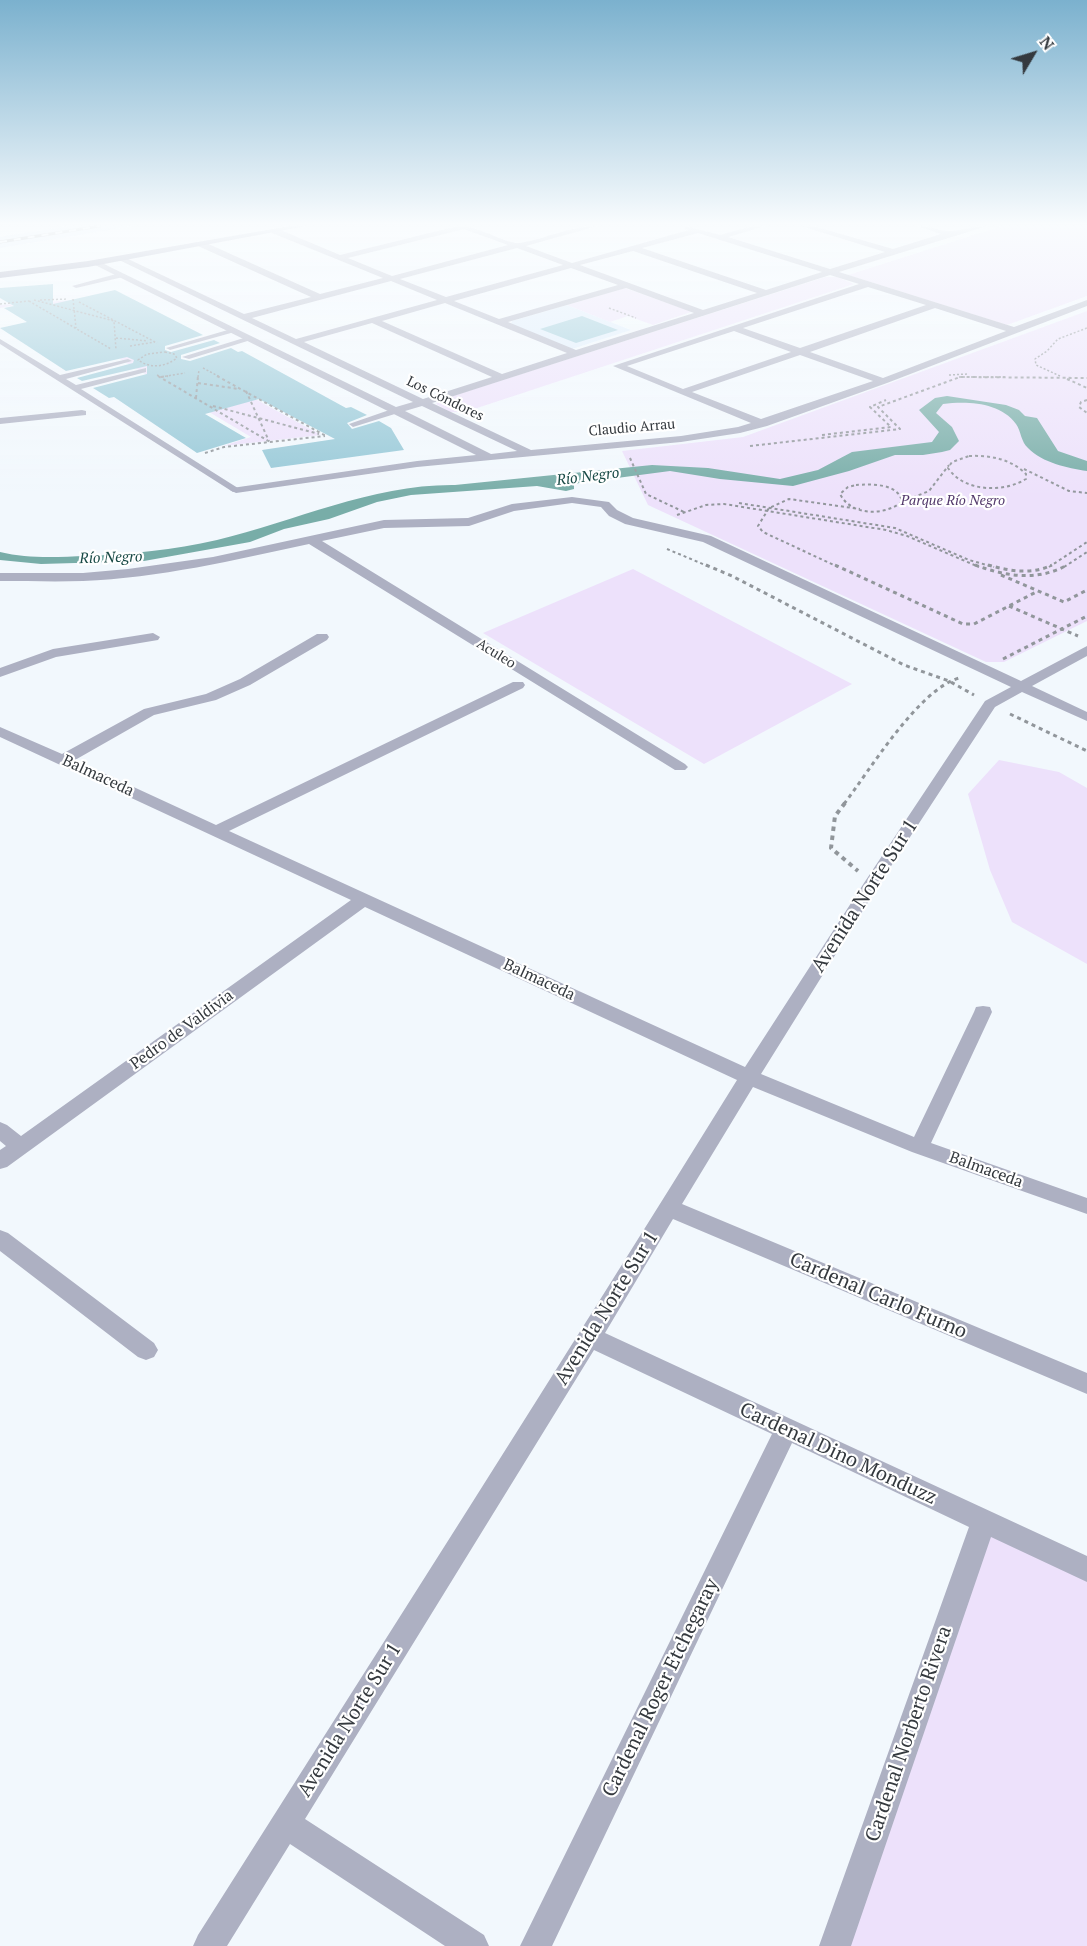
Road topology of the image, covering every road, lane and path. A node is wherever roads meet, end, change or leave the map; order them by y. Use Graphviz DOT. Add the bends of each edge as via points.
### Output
graph roads {
  1 [pos="75,317"];
  2 [pos="98,317"];
  3 [pos="205,317"];
  4 [pos="243,317"];
  5 [pos="384,317"];
  6 [pos="487,317"];
  7 [pos="518,317"];
  8 [pos="633,317"];
  9 [pos="692,317"];
  10 [pos="766,317"];
  11 [pos="901,317"];
  12 [pos="974,317"];
  13 [pos="1051,317"];
  14 [pos="372,320"];
  15 [pos="500,322"];
  16 [pos="660,327"];
  17 [pos="734,327"];
  18 [pos="76,328"];
  19 [pos="267,328"];
  20 [pos="1087,328"];
  21 [pos="1016,330"];
  22 [pos="242,335"];
  23 [pos="116,338"];
  24 [pos="0,341"];
  25 [pos="155,342"];
  26 [pos="295,342"];
  27 [pos="170,348"];
  28 [pos="801,351"];
  29 [pos="116,352"];
  30 [pos="575,353"];
  31 [pos="186,357"];
  32 [pos="128,361"];
  33 [pos="144,370"];
  34 [pos="1058,375"];
  35 [pos="160,377"];
  36 [pos="501,377"];
  37 [pos="1087,377"];
  38 [pos="59,378"];
  39 [pos="1064,378"];
  40 [pos="939,379"];
  41 [pos="884,381"];
  42 [pos="198,383"];
  43 [pos="928,383"];
  44 [pos="74,388"];
  45 [pos="1087,388"];
  46 [pos="682,392"];
  47 [pos="196,398"];
  48 [pos="1087,400"];
  49 [pos="421,402"];
  50 [pos="207,405"];
  51 [pos="394,411"];
  52 [pos="82,413"];
  53 [pos="470,413"];
  54 [pos="1087,413"];
  55 [pos="258,418"];
  56 [pos="455,418"];
  57 [pos="0,421"];
  58 [pos="353,424"];
  59 [pos="763,424"];
  60 [pos="428,427"];
  61 [pos="270,442"];
  62 [pos="224,447"];
  63 [pos="530,454"];
  64 [pos="490,458"];
  65 [pos="630,458"];
  66 [pos="950,463"];
  67 [pos="1023,468"];
  68 [pos="236,490"];
  69 [pos="1087,493"];
  70 [pos="902,502"];
  71 [pos="739,503"];
  72 [pos="767,509"];
  73 [pos="860,509"];
  74 [pos="684,512"];
  75 [pos="674,517"];
  76 [pos="313,541"];
  77 [pos="1087,542"];
  78 [pos="660,547"];
  79 [pos="1087,552"];
  80 [pos="993,572"];
  81 [pos="0,577"];
  82 [pos="1087,590"];
  83 [pos="1038,591"];
  84 [pos="1009,606"];
  85 [pos="153,637"];
  86 [pos="322,637"];
  87 [pos="1087,640"];
  88 [pos="1087,650"];
  89 [pos="986,670"];
  90 [pos="0,674"];
  91 [pos="949,681"];
  92 [pos="518,685"];
  93 [pos="1023,686"];
  94 [pos="990,704"];
  95 [pos="1087,717"];
  96 [pos="0,731"];
  97 [pos="1087,751"];
  98 [pos="63,760"];
  99 [pos="680,767"];
  100 [pos="216,831"];
  101 [pos="872,883"];
  102 [pos="363,900"];
  103 [pos="983,1012"];
  104 [pos="748,1077"];
  105 [pos="0,1130"];
  106 [pos="20,1146"];
  107 [pos="919,1147"];
  108 [pos="0,1161"];
  109 [pos="1086,1202"];
  110 [pos="669,1208"];
  111 [pos="0,1239"];
  112 [pos="590,1337"];
  113 [pos="146,1350"];
  114 [pos="1087,1384"];
  115 [pos="786,1430"];
  116 [pos="984,1521"];
  117 [pos="1087,1569"];
  118 [pos="285,1823"];
  119 [pos="209,1946"];
  120 [pos="473,1946"];
  121 [pos="536,1946"];
  122 [pos="835,1946"];
  1 -- 18 [label="path"];
  2 -- 23 [label="path" via="114,321"];
  3 -- 22 [label="street, Los Cóndores"];
  4 -- 19 [label="street, Los Cóndores"];
  5 -- 14 [label="street"];
  6 -- 15 [label="street"];
  7 -- 15 [label="street"];
  8 -- 16 [label="path"];
  9 -- 16 [label="street"];
  10 -- 17 [label="street"];
  11 -- 28 [label="street"];
  12 -- 21 [label="street"];
  13 -- 21 [label="street, Claudio Arrau"];
  14 -- 26 [label="street"];
  14 -- 36 [label="street"];
  15 -- 30 [label="street"];
  16 -- 30 [label="street"];
  17 -- 28 [label="street"];
  17 -- 46 [label="street" via="618,366"];
  19 -- 22 [label="street"];
  19 -- 26 [label="street, Los Cóndores"];
  20 -- 34 [label="path" via="1058,339 1035,359 1036,365"];
  21 -- 41 [label="street, Claudio Arrau"];
  22 -- 27 [label="lane"];
  22 -- 31 [label="lane"];
  22 -- 51 [label="street, Los Cóndores"];
  23 -- 25 [label="path"];
  23 -- 29 [label="path"];
  24 -- 38 [label="lane"];
  26 -- 49 [label="street, Los Cóndores"];
  28 -- 41 [label="street"];
  28 -- 46 [label="street"];
  30 -- 36 [label="street"];
  32 -- 38 [label="lane"];
  33 -- 44 [label="lane"];
  34 -- 37 [label="path"];
  34 -- 39 [label="path"];
  34 -- 40 [label="path" via="958,374"];
  35 -- 42 [label="path" via="200,366"];
  36 -- 49 [label="street"];
  37 -- 39 [label="path"];
  38 -- 44 [label="lane"];
  39 -- 43 [label="path" via="951,378 878,407 900,429 749,445 891,427 870,407"];
  39 -- 45 [label="path"];
  41 -- 59 [label="street, Claudio Arrau"];
  42 -- 47 [label="path"];
  42 -- 55 [label="path" via="246,392"];
  44 -- 68 [label="lane"];
  46 -- 59 [label="street"];
  48 -- 54 [label="path" via="1079,407"];
  49 -- 51 [label="street"];
  49 -- 56 [label="street, Los Cóndores"];
  50 -- 55 [label="path"];
  51 -- 58 [label="lane"];
  51 -- 60 [label="street, Los Cóndores"];
  52 -- 57 [label="street"];
  53 -- 56 [label="street"];
  55 -- 61 [label="path"];
  55 -- 61 [label="path" via="326,436"];
  56 -- 60 [label="street"];
  56 -- 63 [label="street, Los Cóndores"];
  59 -- 63 [label="street, Claudio Arrau" via="702,436"];
  60 -- 64 [label="street, Los Cóndores"];
  61 -- 62 [label="path"];
  63 -- 64 [label="street, Claudio Arrau"];
  64 -- 68 [label="street, Claudio Arrau" via="417,464"];
  65 -- 74 [label="path" via="646,494"];
  66 -- 67 [label="path" via="967,457 992,457"];
  66 -- 67 [label="path" via="950,474 956,479 991,488 1021,483 1026,478"];
  66 -- 70 [label="path" via="931,491"];
  67 -- 69 [label="path" via="1069,491"];
  70 -- 73 [label="path" via="891,509"];
  70 -- 73 [label="path" via="893,490 875,485 843,490 840,494 845,503"];
  71 -- 72 [label="path"];
  72 -- 73 [label="path" via="789,499"];
  72 -- 74 [label="path" via="715,504"];
  72 -- 77 [label="path" via="895,528 969,560 1006,570 1049,567"];
  72 -- 80 [label="path" via="888,530"];
  72 -- 84 [label="path" via="758,526 763,532 963,624 974,624"];
  74 -- 75 [label="path"];
  76 -- 81 [label="street" via="128,573"];
  76 -- 89 [label="street" via="384,524 469,522 512,508 572,500 605,504 629,521 707,539"];
  76 -- 99 [label="street, Aculeo"];
  78 -- 91 [label="path" via="732,576 904,665"];
  79 -- 80 [label="path" via="1051,572"];
  80 -- 83 [label="path"];
  82 -- 83 [label="path" via="1064,602"];
  83 -- 84 [label="path"];
  84 -- 87 [label="path"];
  85 -- 90 [label="street" via="53,653"];
  86 -- 98 [label="street" via="245,681 211,697 149,712"];
  88 -- 93 [label="street, Avenida Norte Sur 1"];
  89 -- 91 [label="path"];
  89 -- 93 [label="street"];
  91 -- 94 [label="path"];
  91 -- 101 [label="path" via="918,706 835,816 831,848"];
  92 -- 100 [label="street"];
  93 -- 94 [label="street, Avenida Norte Sur 1"];
  93 -- 95 [label="street"];
  94 -- 97 [label="path"];
  94 -- 101 [label="street, Avenida Norte Sur 1"];
  96 -- 98 [label="street, Balmaceda"];
  98 -- 100 [label="street, Balmaceda"];
  100 -- 102 [label="street, Balmaceda"];
  101 -- 104 [label="street, Avenida Norte Sur 1"];
  102 -- 104 [label="street, Balmaceda"];
  102 -- 106 [label="street, Pedro de Valdivia"];
  103 -- 107 [label="street"];
  104 -- 107 [label="street, Balmaceda"];
  104 -- 110 [label="street, Avenida Norte Sur 1"];
  105 -- 106 [label="street"];
  106 -- 108 [label="street, Pedro de Valdivia"];
  107 -- 109 [label="street, Balmaceda"];
  110 -- 112 [label="street, Avenida Norte Sur 1"];
  110 -- 114 [label="street, Cardenal Carlo Furno"];
  111 -- 113 [label="street"];
  112 -- 115 [label="street, Cardenal Dino Monduzz"];
  112 -- 118 [label="street, Avenida Norte Sur 1"];
  115 -- 116 [label="street, Cardenal Dino Monduzz"];
  115 -- 121 [label="street, Cardenal Roger Etchegaray"];
  116 -- 117 [label="street, Cardenal Dino Monduzz"];
  116 -- 122 [label="street, Cardenal Norberto Rivera"];
  118 -- 119 [label="street, Avenida Norte Sur 1"];
  118 -- 120 [label="street"];
}
